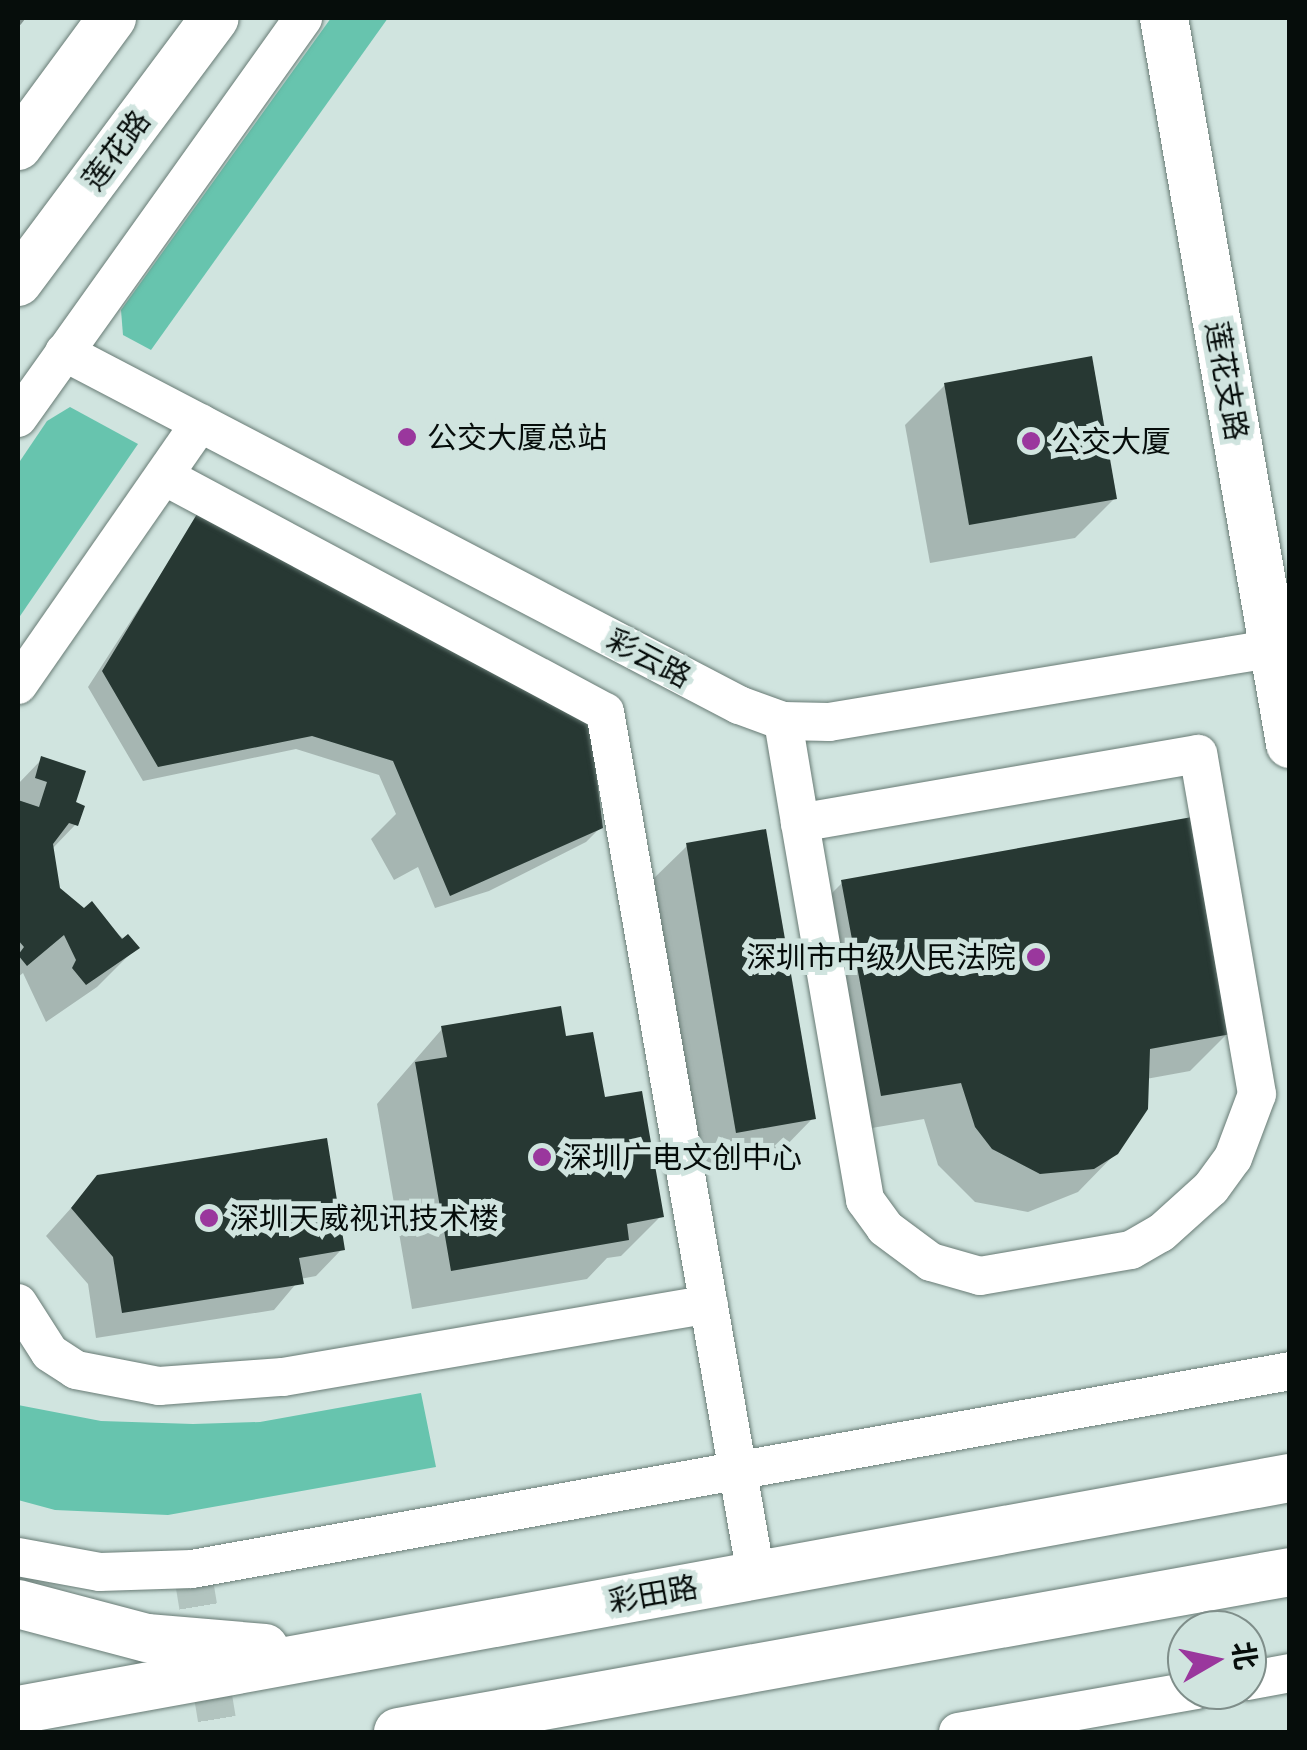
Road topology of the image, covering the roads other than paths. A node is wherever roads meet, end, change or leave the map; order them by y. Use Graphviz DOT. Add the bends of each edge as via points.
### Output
graph roads {
  1 [pos="112,18"];
  2 [pos="215,18"];
  3 [pos="302,18"];
  4 [pos="1164,18"];
  5 [pos="18,146"];
  6 [pos="18,282"];
  7 [pos="64,352"];
  8 [pos="18,418"];
  9 [pos="200,423"];
  10 [pos="164,476"];
  11 [pos="1281,647"];
  12 [pos="18,686"];
  13 [pos="783,720"];
  14 [pos="1290,744"];
  15 [pos="800,823"];
  16 [pos="1273,1091"];
  17 [pos="18,1303"];
  18 [pos="709,1304"];
  19 [pos="1290,1371"];
  20 [pos="738,1470"];
  21 [pos="1290,1478"];
  22 [pos="18,1557"];
  23 [pos="1290,1572"];
  24 [pos="756,1575"];
  25 [pos="18,1604"];
  26 [pos="318,1654"];
  27 [pos="1167,1695"];
  28 [pos="18,1710"];
  29 [pos="398,1732"];
  30 [pos="958,1732"];
  1 -- 5 [label="main road"];
  2 -- 6 [label="main road, 莲花路"];
  3 -- 7 [label="street"];
  4 -- 11 [label="main road, 莲花支路"];
  7 -- 8 [label="street"];
  7 -- 9 [label="street, 彩云路"];
  9 -- 10 [label="street"];
  9 -- 13 [label="street, 彩云路" via="739,705"];
  10 -- 12 [label="street"];
  10 -- 18 [label="street" via="606,712"];
  11 -- 13 [label="street, 彩云路" via="829,722"];
  11 -- 14 [label="main road, 莲花支路"];
  13 -- 15 [label="street"];
  15 -- 16 [label="street" via="1198,754"];
  15 -- 16 [label="street" via="865,1200 884,1228 930,1262 980,1276 1131,1250 1161,1234 1211,1188"];
  17 -- 18 [label="street" via="50,1352 76,1370 159,1386 283,1377"];
  18 -- 20 [label="street"];
  19 -- 20 [label="street"];
  20 -- 22 [label="street" via="192,1569 100,1572"];
  20 -- 24 [label="street"];
  21 -- 24 [label="main road, 彩田路"];
  23 -- 29 [label="main road"];
  24 -- 26 [label="main road, 彩田路"];
  25 -- 26 [label="main road" via="147,1638"];
  26 -- 28 [label="main road, 彩田路"];
  27 -- 30 [label="street"];
}
